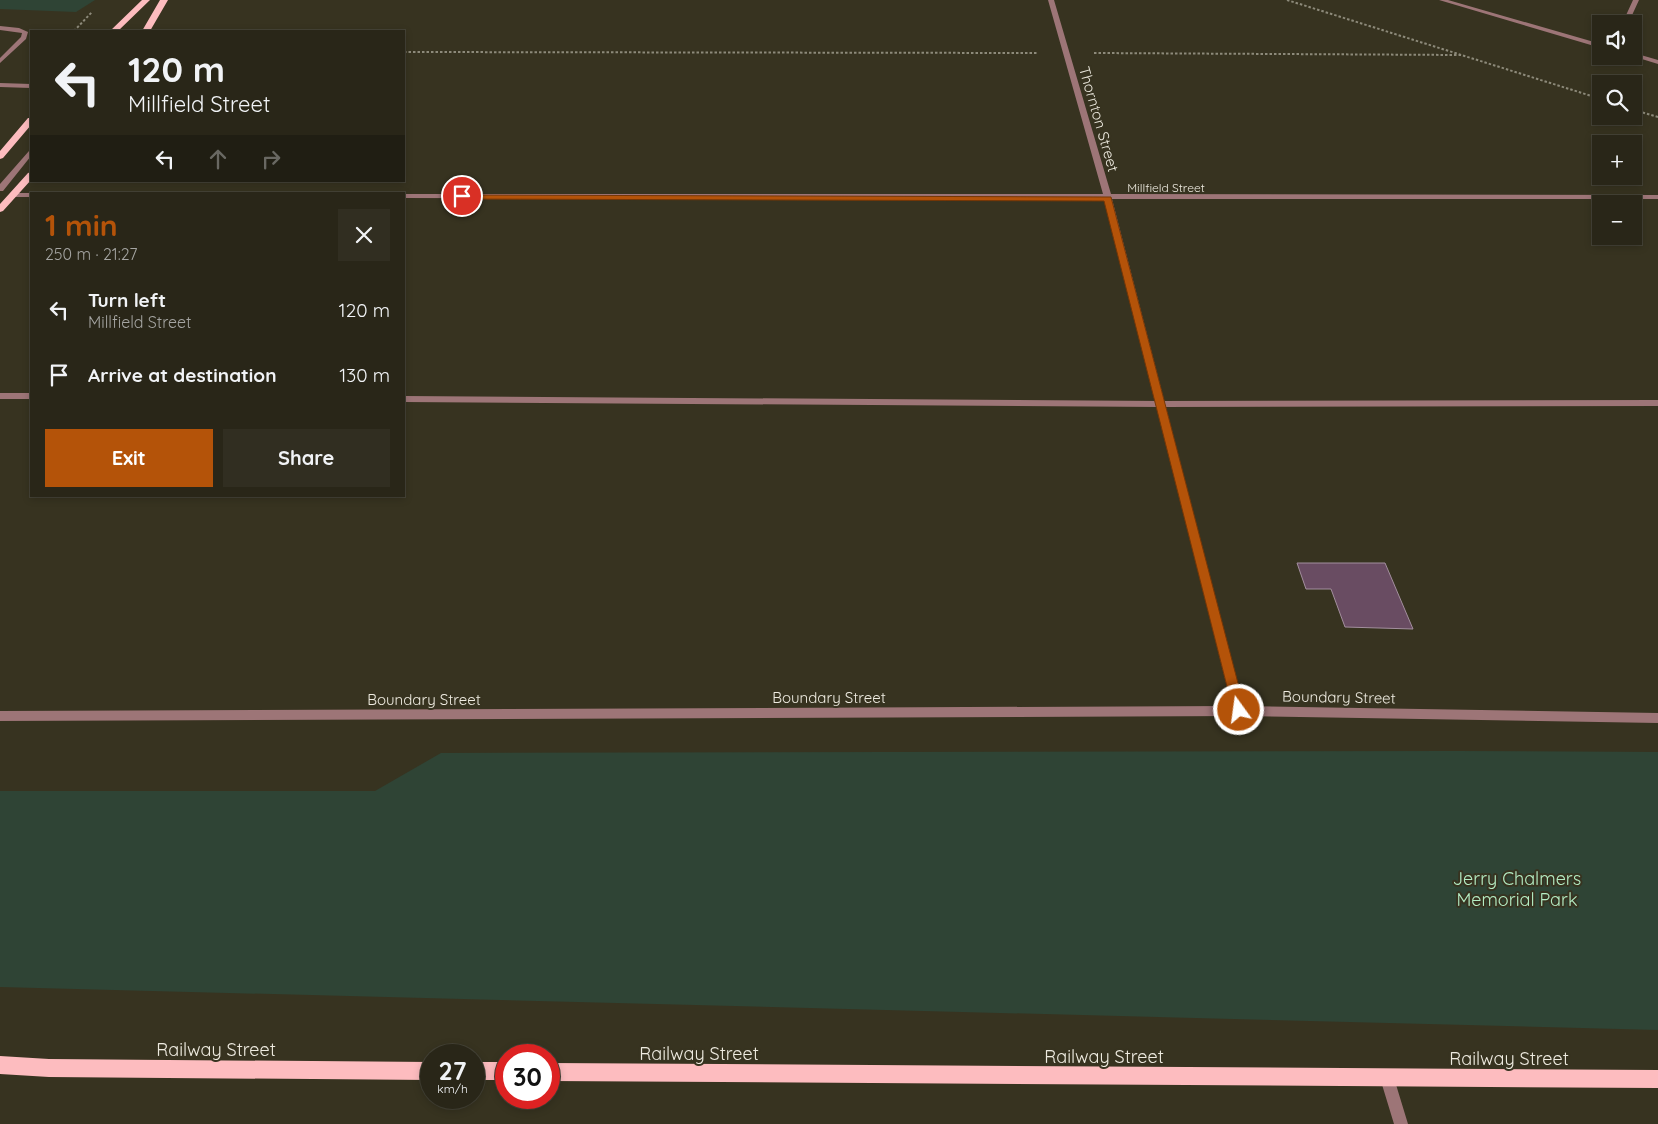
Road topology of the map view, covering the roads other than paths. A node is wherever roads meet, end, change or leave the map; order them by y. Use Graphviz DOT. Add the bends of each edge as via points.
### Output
graph roads {
  1 [pos="146,0"];
  2 [pos="164,0"];
  3 [pos="1051,0"];
  4 [pos="1442,0"];
  5 [pos="1636,0"];
  6 [pos="1629,15"];
  7 [pos="0,28"];
  8 [pos="115,30"];
  9 [pos="147,30"];
  10 [pos="1592,43"];
  11 [pos="1642,57"];
  12 [pos="0,61"];
  13 [pos="1658,62"];
  14 [pos="0,85"];
  15 [pos="30,86"];
  16 [pos="30,121"];
  17 [pos="30,153"];
  18 [pos="0,156"];
  19 [pos="30,176"];
  20 [pos="0,189"];
  21 [pos="14,195"];
  22 [pos="30,195"];
  23 [pos="405,196"];
  24 [pos="1658,197"];
  25 [pos="1108,198"];
  26 [pos="0,209"];
  27 [pos="0,396"];
  28 [pos="30,396"];
  29 [pos="405,399"];
  30 [pos="1658,403"];
  31 [pos="1160,404"];
  32 [pos="1239,710"];
  33 [pos="0,716"];
  34 [pos="1658,718"];
  35 [pos="0,1065"];
  36 [pos="420,1071"];
  37 [pos="560,1072"];
  38 [pos="1387,1078"];
  39 [pos="1658,1080"];
  40 [pos="1401,1124"];
  1 -- 8 [label="main road"];
  2 -- 9 [label="main road"];
  3 -- 25 [label="street, Thornton Street"];
  4 -- 10 [label="street"];
  5 -- 6 [label="street"];
  7 -- 12 [label="street" via="25,32 24,38"];
  11 -- 13 [label="street"];
  14 -- 15 [label="street"];
  16 -- 18 [label="main road"];
  17 -- 20 [label="street"];
  19 -- 21 [label="main road"];
  21 -- 22 [label="street"];
  21 -- 26 [label="main road"];
  23 -- 25 [label="street, Millfield Street"];
  24 -- 25 [label="street, Millfield Street"];
  25 -- 31 [label="street, Thornton Street"];
  27 -- 28 [label="street"];
  29 -- 31 [label="street"];
  30 -- 31 [label="street"];
  31 -- 32 [label="street, Thornton Street"];
  32 -- 33 [label="street, Boundary Street"];
  32 -- 34 [label="street, Boundary Street"];
  35 -- 36 [label="main road, Railway Street"];
  37 -- 38 [label="main road, Railway Street"];
  38 -- 39 [label="main road, Railway Street"];
  38 -- 40 [label="street"];
}
